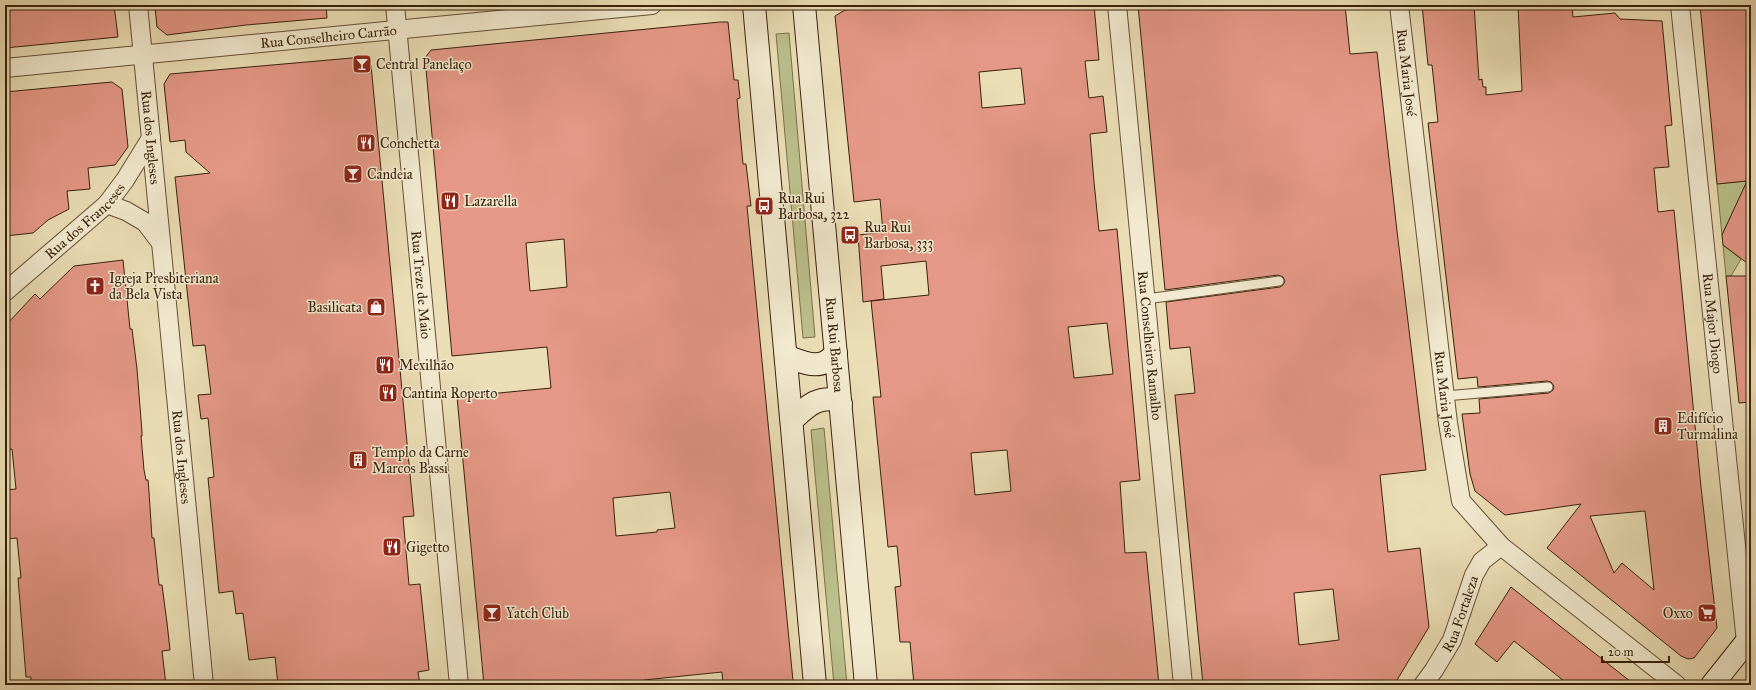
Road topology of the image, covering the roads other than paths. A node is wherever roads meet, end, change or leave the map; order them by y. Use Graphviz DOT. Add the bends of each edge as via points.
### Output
graph roads {
  1 [pos="138,5"];
  2 [pos="395,5"];
  3 [pos="652,5"];
  4 [pos="754,5"];
  5 [pos="804,5"];
  6 [pos="1117,5"];
  7 [pos="1399,5"];
  8 [pos="1680,5"];
  9 [pos="397,30"];
  10 [pos="144,55"];
  11 [pos="5,68"];
  12 [pos="151,138"];
  13 [pos="107,204"];
  14 [pos="162,243"];
  15 [pos="1279,281"];
  16 [pos="5,292"];
  17 [pos="1146,299"];
  18 [pos="836,353"];
  19 [pos="786,356"];
  20 [pos="1548,387"];
  21 [pos="1445,396"];
  22 [pos="841,404"];
  23 [pos="792,420"];
  24 [pos="1501,546"];
  25 [pos="1749,639"];
  26 [pos="206,680"];
  27 [pos="459,685"];
  28 [pos="815,685"];
  29 [pos="866,685"];
  30 [pos="1183,685"];
  31 [pos="1423,685"];
  32 [pos="1676,685"];
  33 [pos="1712,685"];
  1 -- 10 [label="street, Rua dos Ingleses"];
  2 -- 9 [label="street, Rua Treze de Maio"];
  3 -- 9 [label="street, Rua Conselheiro Carrão"];
  4 -- 19 [label="main road"];
  5 -- 18 [label="main road, Rua Rui Barbosa"];
  6 -- 17 [label="street, Rua Conselheiro Ramalho"];
  7 -- 21 [label="street, Rua Maria José"];
  8 -- 25 [label="street, Rua Major Diogo"];
  9 -- 10 [label="street, Rua Conselheiro Carrão"];
  9 -- 27 [label="street, Rua Treze de Maio"];
  10 -- 11 [label="street, Rua Conselheiro Carrão"];
  10 -- 12 [label="street, Rua dos Ingleses"];
  12 -- 13 [label="street, Rua dos Franceses"];
  12 -- 14 [label="street, Rua dos Ingleses"];
  13 -- 14 [label="street" via="145,222"];
  13 -- 16 [label="street, Rua dos Franceses"];
  14 -- 26 [label="street, Rua dos Ingleses"];
  15 -- 17 [label="lane"];
  17 -- 30 [label="street, Rua Conselheiro Ramalho"];
  18 -- 19 [label="main road" via="823,364 814,365"];
  18 -- 22 [label="main road, Rua Rui Barbosa"];
  19 -- 23 [label="main road"];
  20 -- 21 [label="lane"];
  21 -- 24 [label="street, Rua Maria José" via="1461,501"];
  22 -- 23 [label="main road" via="838,400 827,398 817,400"];
  22 -- 29 [label="main road, Rua Rui Barbosa"];
  23 -- 28 [label="main road"];
  24 -- 31 [label="street, Rua Fortaleza" via="1482,561 1474,575 1452,640"];
  24 -- 32 [label="street, Rua Maria José"];
  25 -- 33 [label="main road"];
}
